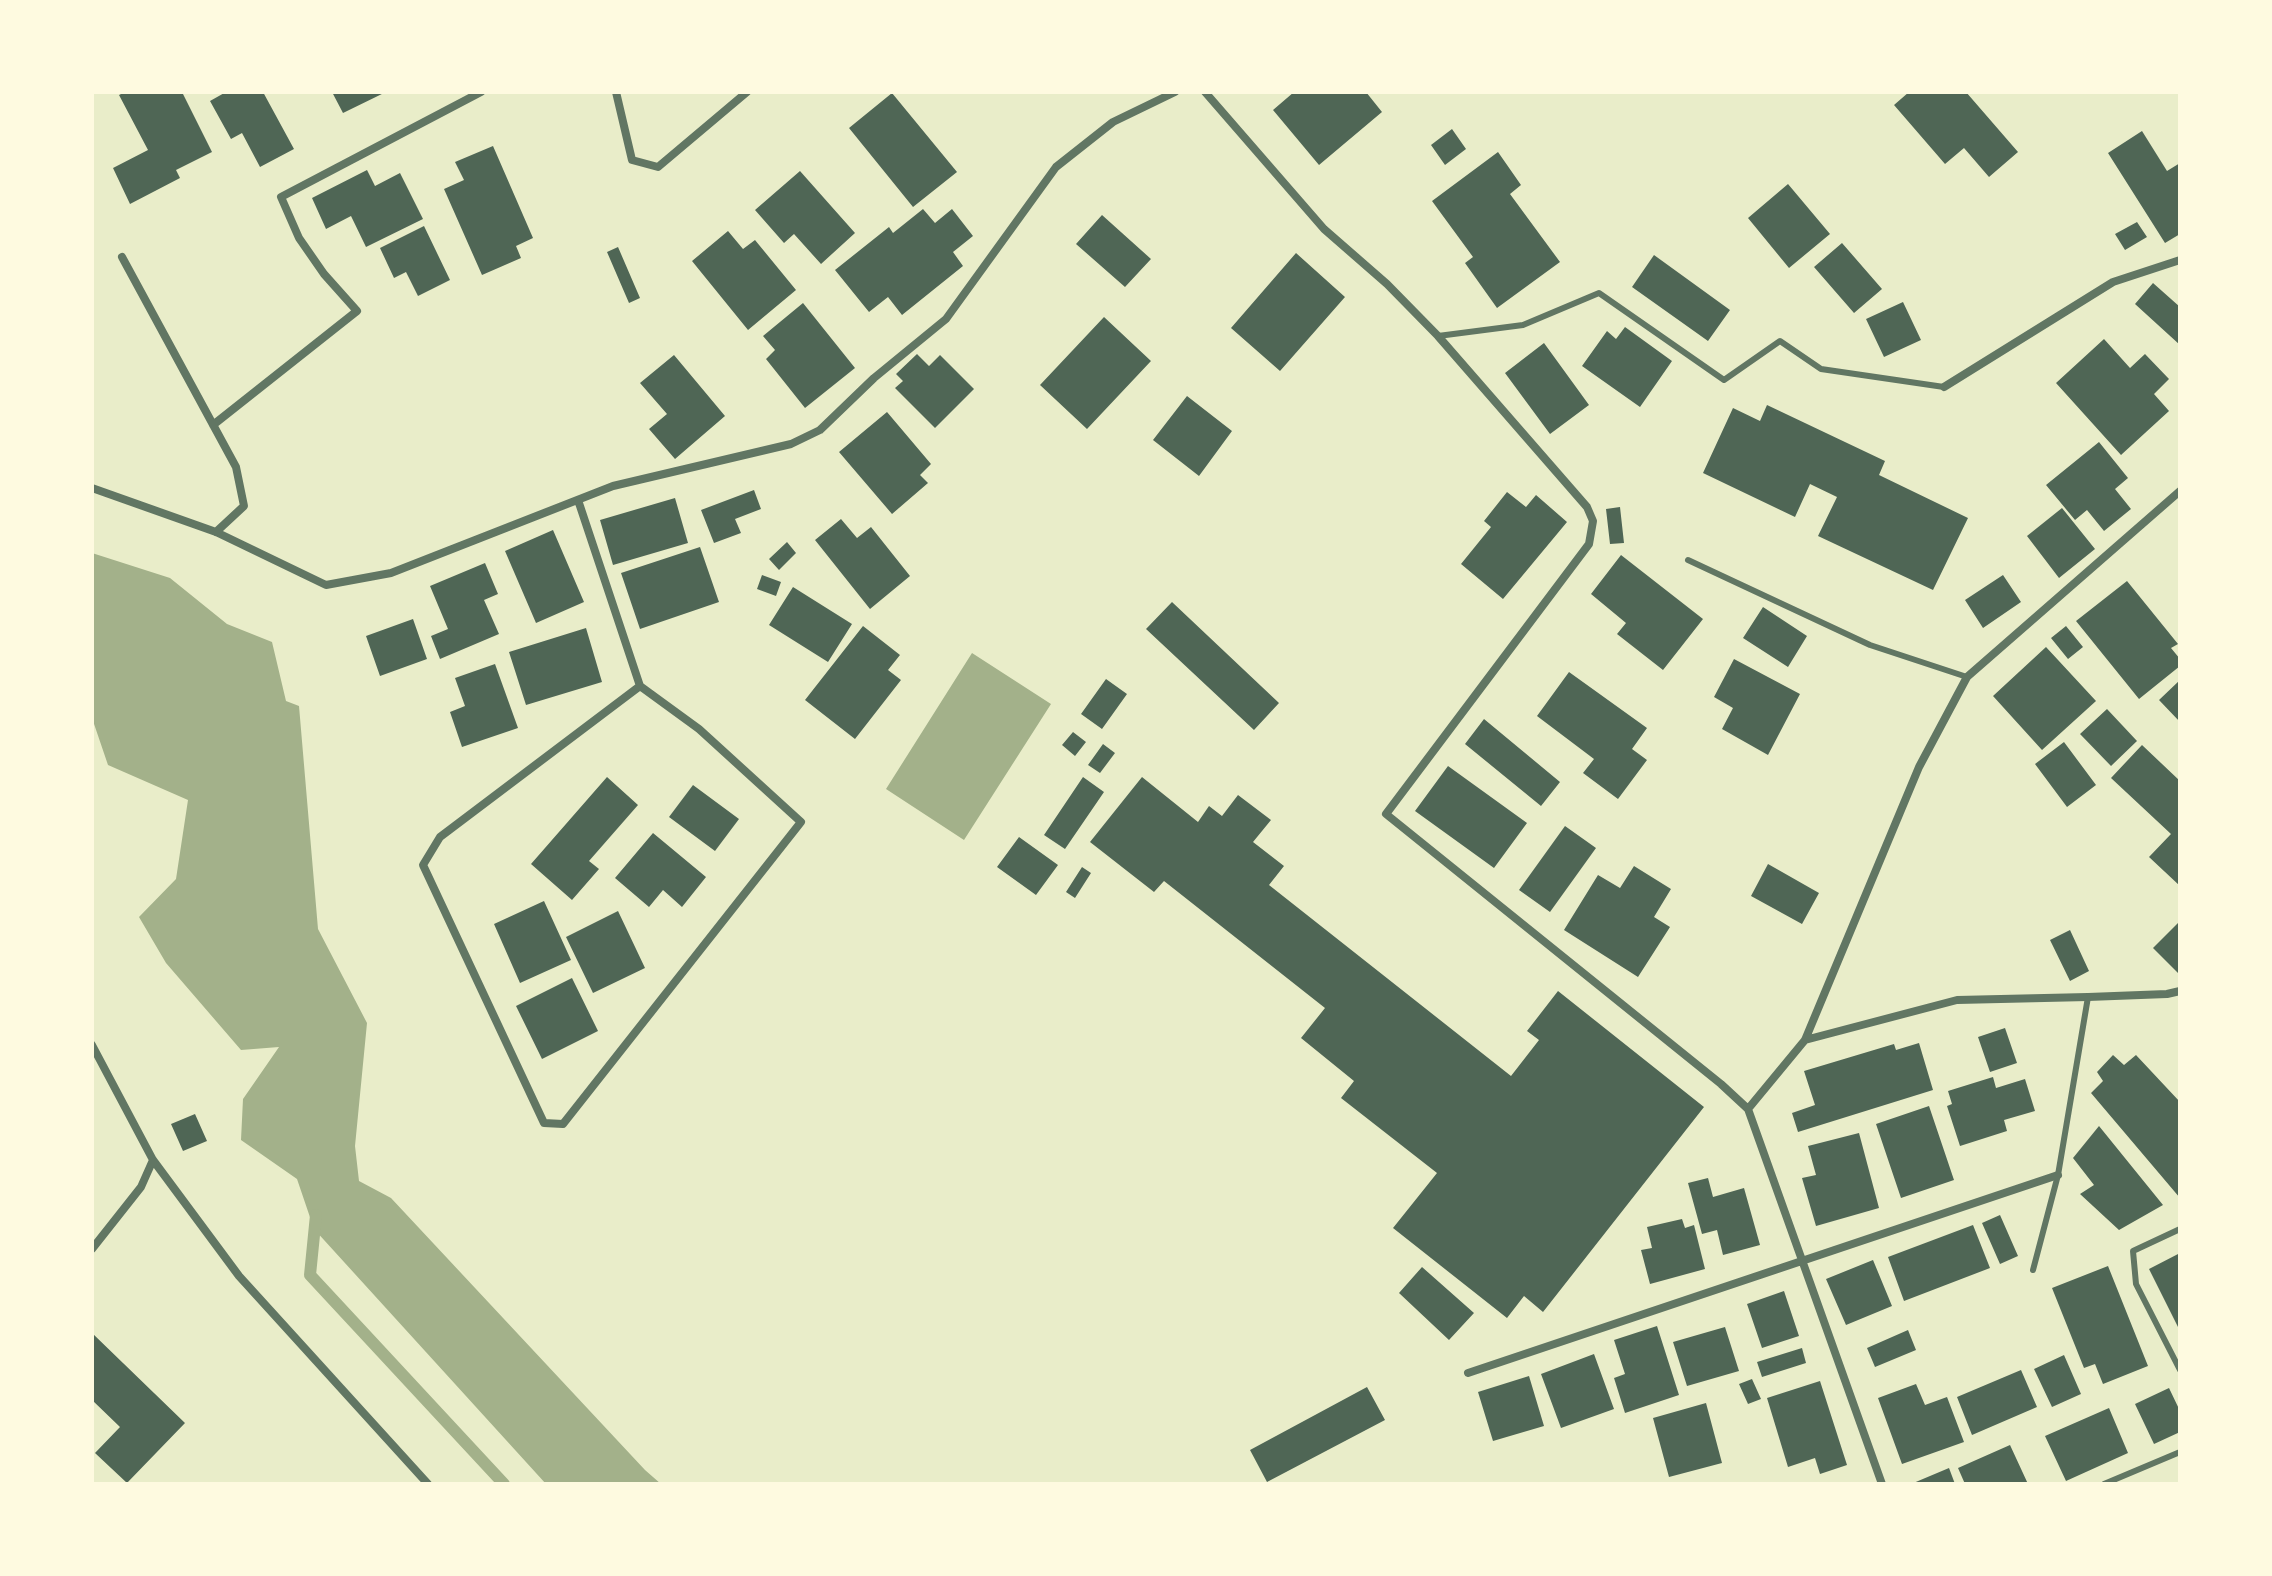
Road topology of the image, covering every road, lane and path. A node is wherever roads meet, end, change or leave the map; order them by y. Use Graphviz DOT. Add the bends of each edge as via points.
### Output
graph roads {
  1 [pos="481,92"];
  2 [pos="616,92"];
  3 [pos="747,92"];
  4 [pos="1175,92"];
  5 [pos="1205,92"];
  6 [pos="122,257"];
  7 [pos="2180,260"];
  8 [pos="1438,336"];
  9 [pos="1944,387"];
  10 [pos="213,425"];
  11 [pos="92,488"];
  12 [pos="2180,491"];
  13 [pos="578,500"];
  14 [pos="216,532"];
  15 [pos="1688,560"];
  16 [pos="1967,677"];
  17 [pos="640,686"];
  18 [pos="2180,991"];
  19 [pos="2088,997"];
  20 [pos="1805,1040"];
  21 [pos="92,1045"];
  22 [pos="1748,1109"];
  23 [pos="153,1160"];
  24 [pos="2058,1175"];
  25 [pos="2180,1229"];
  26 [pos="92,1249"];
  27 [pos="1804,1262"];
  28 [pos="2033,1270"];
  29 [pos="2180,1370"];
  30 [pos="1468,1373"];
  31 [pos="2180,1452"];
  32 [pos="428,1484"];
  33 [pos="1882,1484"];
  34 [pos="2104,1484"];
  1 -- 10 [label="street" via="281,197 299,238 357,311"];
  2 -- 3 [label="street" via="632,160 658,167"];
  4 -- 13 [label="street" via="1113,122 1056,167 946,319 820,430 791,444 613,486"];
  5 -- 8 [label="street" via="1324,229"];
  6 -- 10 [label="street"];
  7 -- 9 [label="street" via="2113,282"];
  8 -- 9 [label="lane" via="1523,325 1599,293 1724,380 1780,341 1821,369"];
  8 -- 22 [label="street" via="1587,507 1593,521 1589,544 1386,814"];
  10 -- 14 [label="street" via="236,467 244,506"];
  11 -- 14 [label="street"];
  12 -- 16 [label="street"];
  13 -- 14 [label="street" via="391,573 326,585"];
  13 -- 17 [label="street"];
  15 -- 16 [label="lane" via="1870,645"];
  16 -- 20 [label="street" via="1919,767"];
  17 -- 17 [label="street" via="699,729 801,822 563,1124 544,1123 423,865 440,837"];
  18 -- 19 [label="street"];
  19 -- 20 [label="street" via="1957,1000"];
  19 -- 24 [label="lane"];
  20 -- 22 [label="street"];
  21 -- 23 [label="street"];
  22 -- 27 [label="street"];
  23 -- 26 [label="street" via="141,1187"];
  23 -- 32 [label="street" via="239,1276"];
  24 -- 27 [label="street"];
  24 -- 28 [label="lane"];
  25 -- 29 [label="lane" via="2133,1251 2136,1284"];
  27 -- 30 [label="street"];
  27 -- 33 [label="street"];
  31 -- 34 [label="lane"];
}
